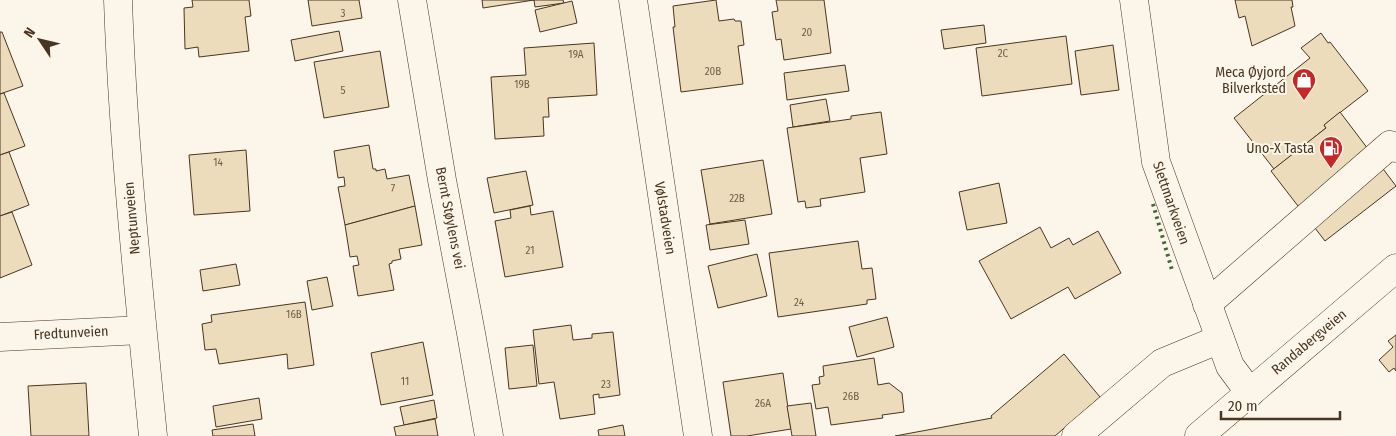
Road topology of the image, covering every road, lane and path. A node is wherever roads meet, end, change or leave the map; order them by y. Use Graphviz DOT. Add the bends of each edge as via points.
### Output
graph roads {
  1 [pos="118,0"];
  2 [pos="412,0"];
  3 [pos="632,0"];
  4 [pos="1134,0"];
  5 [pos="1396,148"];
  6 [pos="1396,268"];
  7 [pos="1207,304"];
  8 [pos="142,330"];
  9 [pos="0,336"];
  10 [pos="1220,339"];
  11 [pos="1250,393"];
  12 [pos="153,436"];
  13 [pos="489,436"];
  14 [pos="698,436"];
  15 [pos="1076,436"];
  16 [pos="1199,436"];
  1 -- 8 [label="street, Neptunveien" via="129,187"];
  2 -- 13 [label="street, Bernt Støylens vei"];
  3 -- 14 [label="street, Vølstadveien"];
  4 -- 7 [label="street, Slettmarkveien" via="1156,162"];
  5 -- 7 [label="street" via="1390,145"];
  6 -- 11 [label="street, Randabergveien"];
  7 -- 10 [label="street, Slettmarkveien"];
  8 -- 9 [label="street, Fredtunveien"];
  8 -- 12 [label="street, Neptunveien"];
  10 -- 11 [label="street, Slettmarkveien" via="1230,366"];
  10 -- 15 [label="street" via="1162,363"];
  11 -- 16 [label="street, Randabergveien"];
}
